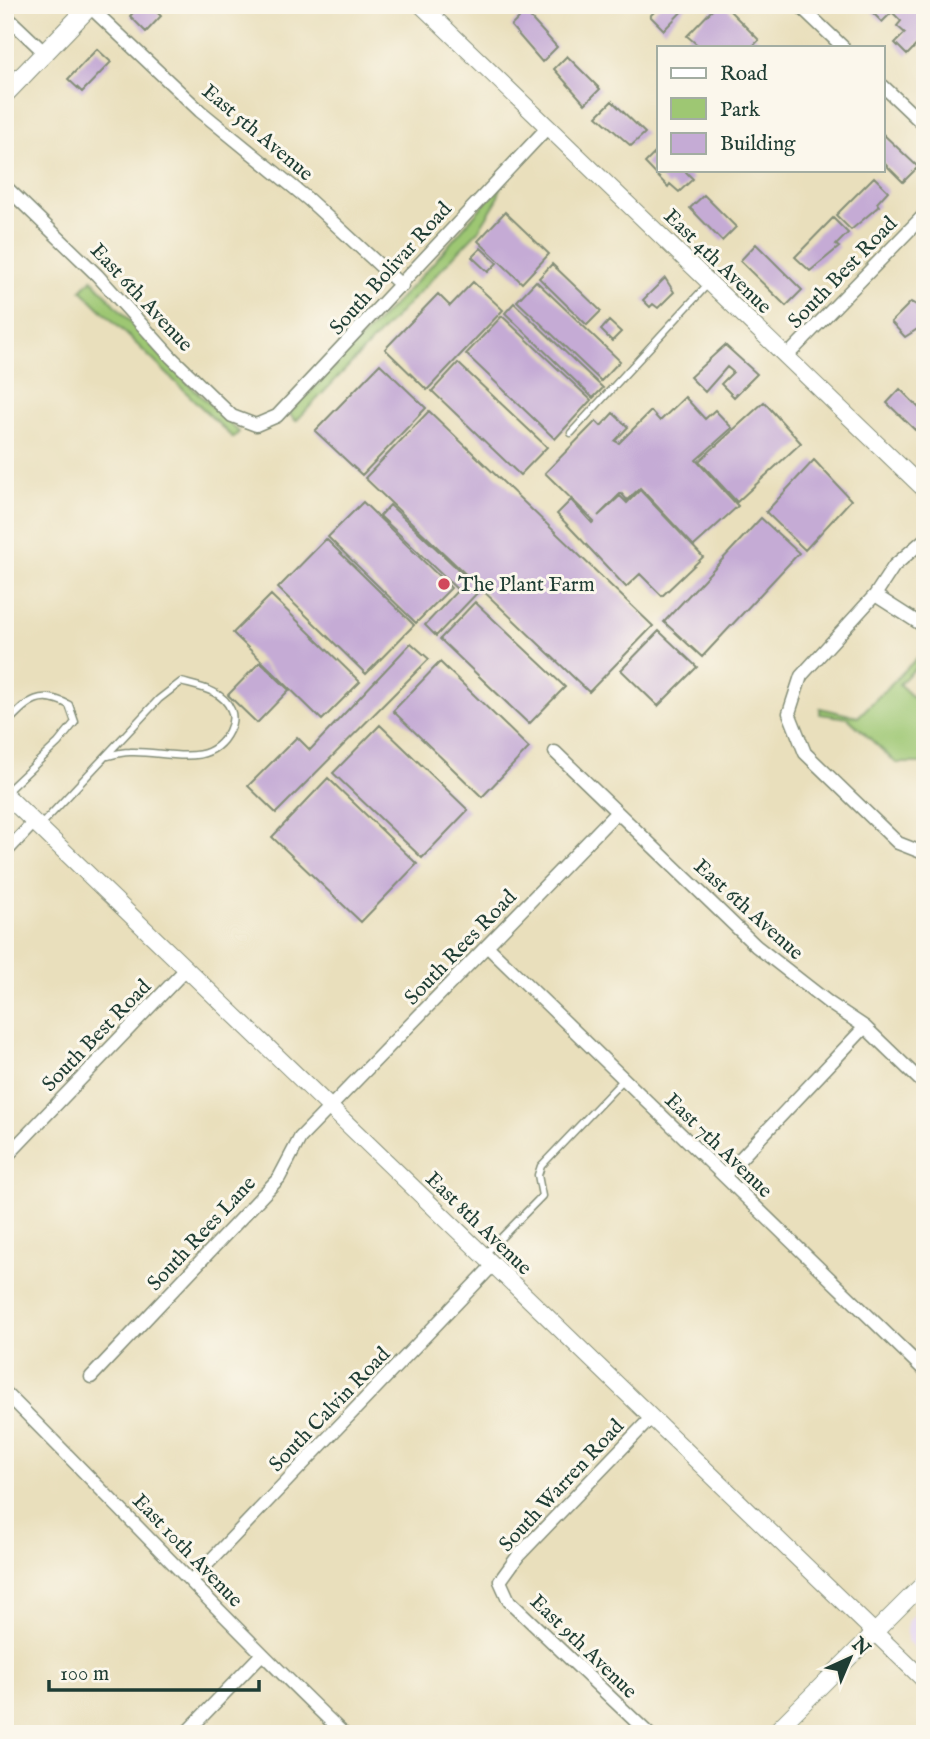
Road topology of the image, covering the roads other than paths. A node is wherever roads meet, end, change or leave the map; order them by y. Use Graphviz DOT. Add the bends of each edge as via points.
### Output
graph roads {
  1 [pos="421,5"];
  2 [pos="799,5"];
  3 [pos="90,6"];
  4 [pos="5,15"];
  5 [pos="841,46"];
  6 [pos="45,53"];
  7 [pos="884,87"];
  8 [pos="5,94"];
  9 [pos="925,126"];
  10 [pos="548,128"];
  11 [pos="5,186"];
  12 [pos="925,214"];
  13 [pos="710,282"];
  14 [pos="402,286"];
  15 [pos="787,356"];
  16 [pos="256,425"];
  17 [pos="571,433"];
  18 [pos="925,490"];
  19 [pos="925,539"];
  20 [pos="875,595"];
  21 [pos="925,627"];
  22 [pos="5,725"];
  23 [pos="555,752"];
  24 [pos="108,756"];
  25 [pos="5,793"];
  26 [pos="617,812"];
  27 [pos="37,825"];
  28 [pos="923,851"];
  29 [pos="5,853"];
  30 [pos="487,946"];
  31 [pos="186,969"];
  32 [pos="865,1027"];
  33 [pos="624,1079"];
  34 [pos="925,1085"];
  35 [pos="330,1108"];
  36 [pos="5,1158"];
  37 [pos="724,1176"];
  38 [pos="488,1261"];
  39 [pos="925,1371"];
  40 [pos="92,1377"];
  41 [pos="5,1392"];
  42 [pos="652,1417"];
  43 [pos="192,1580"];
  44 [pos="500,1581"];
  45 [pos="925,1582"];
  46 [pos="875,1634"];
  47 [pos="261,1655"];
  48 [pos="925,1681"];
  49 [pos="186,1734"];
  50 [pos="344,1734"];
  51 [pos="649,1734"];
  52 [pos="774,1734"];
  1 -- 10 [label="street, East 4th Avenue"];
  2 -- 5 [label="street"];
  3 -- 6 [label="main road"];
  3 -- 14 [label="street, East 5th Avenue" via="200,111 309,200"];
  4 -- 6 [label="street"];
  6 -- 8 [label="main road"];
  7 -- 9 [label="street"];
  10 -- 13 [label="street, East 4th Avenue"];
  10 -- 14 [label="street, South Bolivar Road"];
  11 -- 16 [label="street, East 6th Avenue" via="232,416"];
  12 -- 15 [label="street, South Best Road"];
  13 -- 15 [label="street, East 4th Avenue"];
  13 -- 17 [label="lane"];
  14 -- 16 [label="street, South Bolivar Road" via="277,416"];
  15 -- 18 [label="street, East 4th Avenue"];
  19 -- 20 [label="street" via="894,566"];
  20 -- 21 [label="street"];
  20 -- 28 [label="street" via="801,676 789,713 805,753 898,843"];
  22 -- 25 [label="lane" via="38,698 54,696 69,705 75,722"];
  23 -- 26 [label="street, East 6th Avenue"];
  24 -- 24 [label="lane" via="159,699 181,682 214,691 231,709 233,724 224,742 209,752 188,757 130,751"];
  24 -- 27 [label="lane"];
  25 -- 27 [label="street, East 8th Avenue"];
  26 -- 30 [label="street, South Rees Road"];
  26 -- 32 [label="street, East 6th Avenue" via="756,946"];
  27 -- 29 [label="street"];
  27 -- 31 [label="street, East 8th Avenue"];
  30 -- 33 [label="street, East 7th Avenue"];
  30 -- 35 [label="street, South Rees Road"];
  31 -- 35 [label="street, East 8th Avenue"];
  31 -- 36 [label="street, South Best Road"];
  32 -- 34 [label="street, East 6th Avenue"];
  32 -- 37 [label="street"];
  33 -- 37 [label="street, East 7th Avenue"];
  33 -- 38 [label="lane" via="541,1166 542,1196"];
  35 -- 38 [label="street, East 8th Avenue"];
  35 -- 40 [label="street, South Rees Lane" via="300,1138 279,1178"];
  37 -- 39 [label="street, East 7th Avenue"];
  38 -- 42 [label="street, East 8th Avenue"];
  38 -- 43 [label="street, South Calvin Road"];
  41 -- 43 [label="street, East 10th Avenue"];
  42 -- 44 [label="street, South Warren Road" via="518,1556"];
  42 -- 46 [label="street, East 8th Avenue"];
  43 -- 47 [label="street, East 10th Avenue"];
  44 -- 51 [label="street, East 9th Avenue" via="509,1601"];
  45 -- 46 [label="street"];
  46 -- 48 [label="street, East 8th Avenue"];
  46 -- 52 [label="street"];
  47 -- 49 [label="street"];
  47 -- 50 [label="street, East 10th Avenue"];
}
